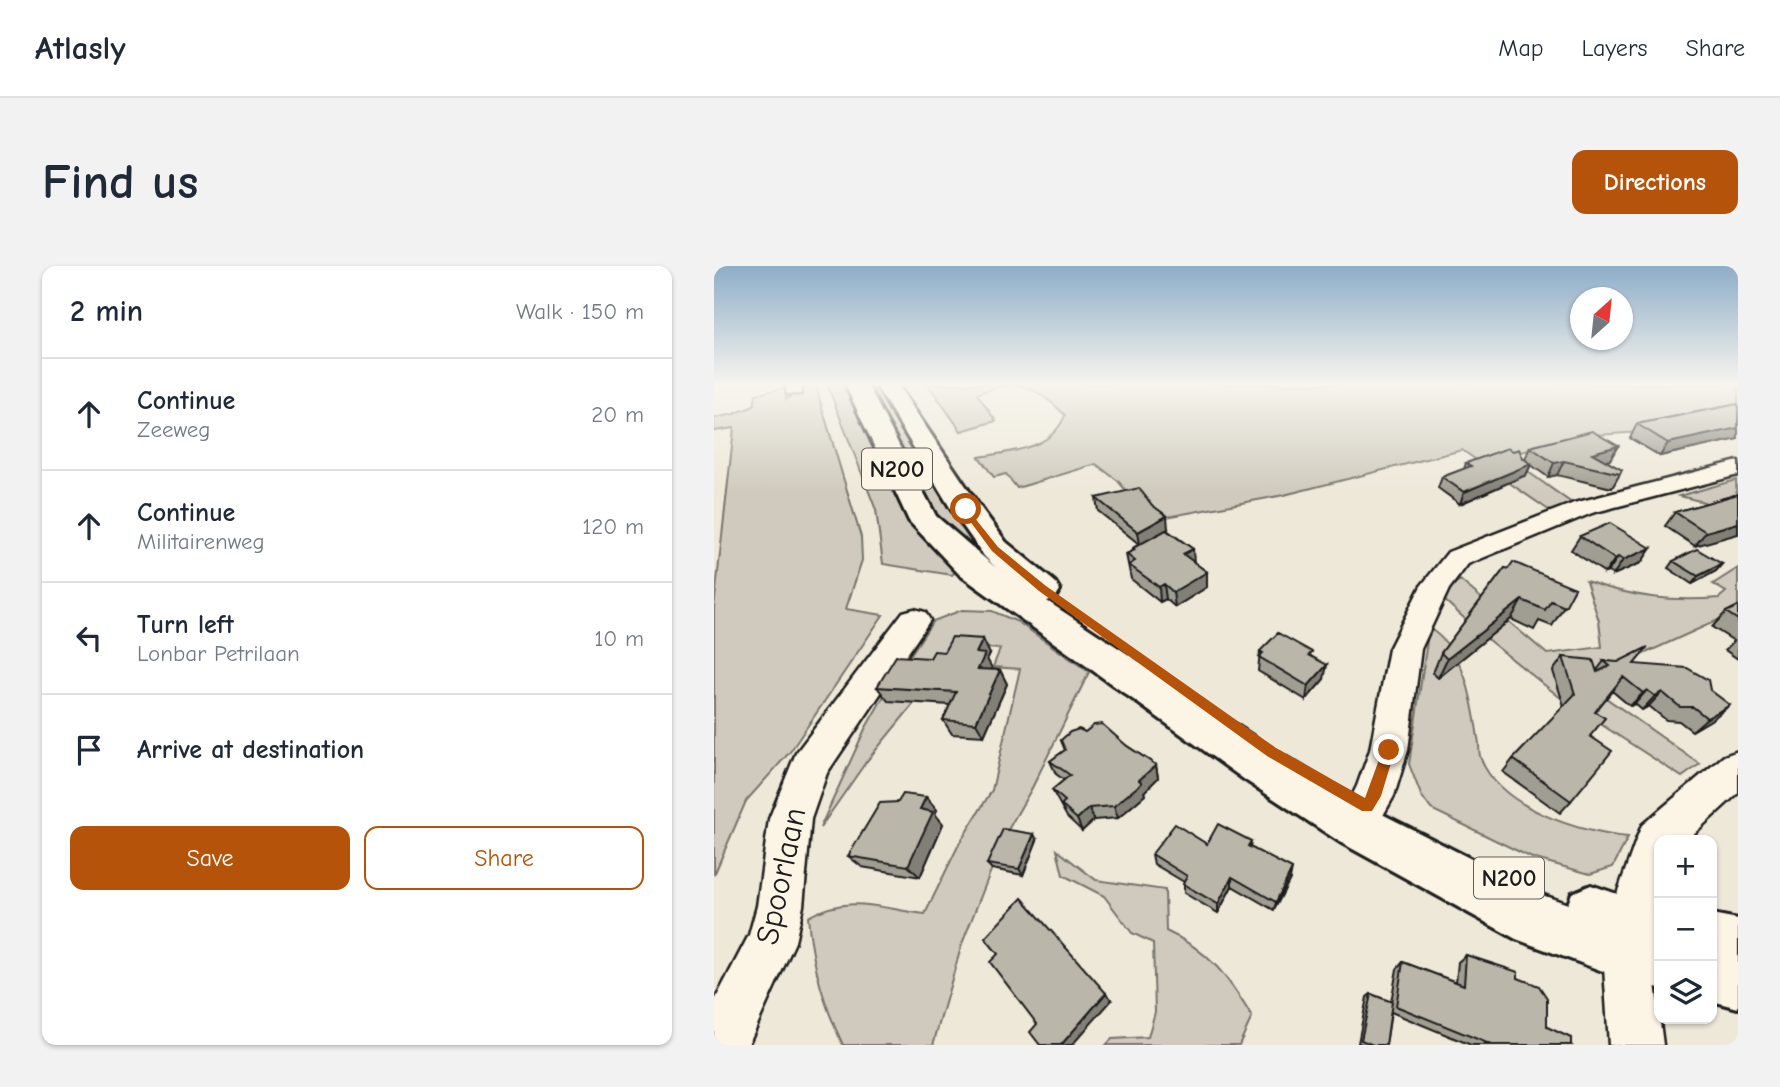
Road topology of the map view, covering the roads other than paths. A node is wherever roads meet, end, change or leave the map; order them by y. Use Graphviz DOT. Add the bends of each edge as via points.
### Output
graph roads {
  1 [pos="874,420"];
  2 [pos="909,420"];
  3 [pos="1738,468"];
  4 [pos="974,550"];
  5 [pos="914,620"];
  6 [pos="1738,768"];
  7 [pos="1367,806"];
  8 [pos="1644,942"];
  9 [pos="1717,943"];
  10 [pos="1738,947"];
  11 [pos="1717,973"];
  12 [pos="1738,979"];
  13 [pos="727,1036"];
  14 [pos="1636,1045"];
  1 -- 4 [label="main road, N200" via="924,521"];
  2 -- 4 [label="main road, N200" via="966,509"];
  3 -- 7 [label="street" via="1583,508 1458,558 1436,586 1405,649 1389,750"];
  4 -- 7 [label="main road, N200" via="1042,589 1272,752"];
  4 -- 8 [label="main road, N200" via="972,567 1261,766 1357,826 1535,920"];
  5 -- 13 [label="street, Spoorlaan" via="810,765 790,819 771,942"];
  6 -- 8 [label="street" via="1657,841"];
  7 -- 8 [label="main road, N200"];
  8 -- 14 [label="street"];
  9 -- 10 [label="main road"];
  11 -- 12 [label="main road"];
}
